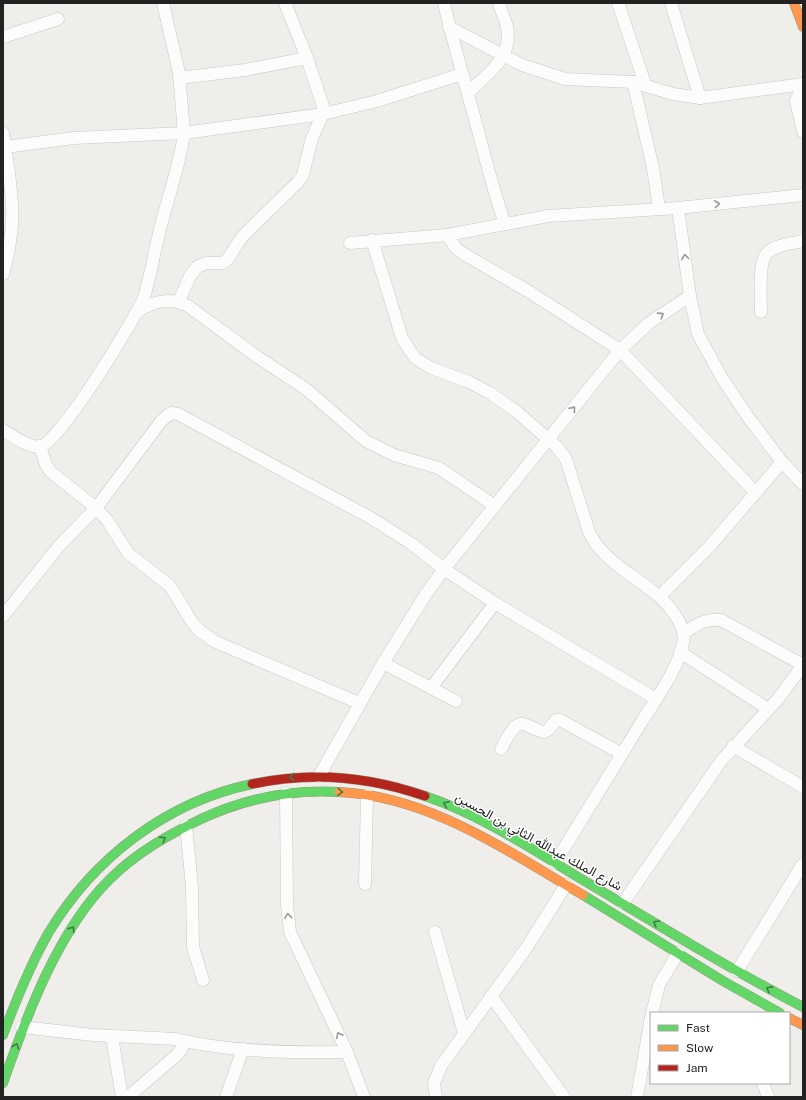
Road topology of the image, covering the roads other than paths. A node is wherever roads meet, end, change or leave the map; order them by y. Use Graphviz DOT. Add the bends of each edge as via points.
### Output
graph roads {
  1 [pos="163,3"];
  2 [pos="285,3"];
  3 [pos="444,3"];
  4 [pos="499,3"];
  5 [pos="618,3"];
  6 [pos="671,3"];
  7 [pos="794,3"];
  8 [pos="58,19"];
  9 [pos="449,26"];
  10 [pos="803,27"];
  11 [pos="3,36"];
  12 [pos="503,56"];
  13 [pos="307,58"];
  14 [pos="462,74"];
  15 [pos="179,78"];
  16 [pos="639,83"];
  17 [pos="803,84"];
  18 [pos="468,93"];
  19 [pos="700,98"];
  20 [pos="322,114"];
  21 [pos="184,132"];
  22 [pos="803,132"];
  23 [pos="3,133"];
  24 [pos="5,147"];
  25 [pos="803,194"];
  26 [pos="658,208"];
  27 [pos="678,208"];
  28 [pos="505,224"];
  29 [pos="447,235"];
  30 [pos="372,240"];
  31 [pos="803,241"];
  32 [pos="350,243"];
  33 [pos="3,274"];
  34 [pos="690,296"];
  35 [pos="179,301"];
  36 [pos="138,310"];
  37 [pos="761,312"];
  38 [pos="620,350"];
  39 [pos="3,430"];
  40 [pos="548,439"];
  41 [pos="40,446"];
  42 [pos="782,462"];
  43 [pos="803,484"];
  44 [pos="755,492"];
  45 [pos="495,506"];
  46 [pos="96,508"];
  47 [pos="444,569"];
  48 [pos="660,596"];
  49 [pos="496,603"];
  50 [pos="3,616"];
  51 [pos="684,633"];
  52 [pos="680,652"];
  53 [pos="383,663"];
  54 [pos="803,665"];
  55 [pos="431,688"];
  56 [pos="656,699"];
  57 [pos="456,701"];
  58 [pos="359,703"];
  59 [pos="768,709"];
  60 [pos="733,746"];
  61 [pos="501,749"];
  62 [pos="622,754"];
  63 [pos="319,776"];
  64 [pos="803,787"];
  65 [pos="286,793"];
  66 [pos="367,795"];
  67 [pos="186,826"];
  68 [pos="519,842"];
  69 [pos="512,854"];
  70 [pos="556,863"];
  71 [pos="803,864"];
  72 [pos="365,884"];
  73 [pos="566,885"];
  74 [pos="623,903"];
  75 [pos="435,932"];
  76 [pos="678,953"];
  77 [pos="737,971"];
  78 [pos="203,980"];
  79 [pos="491,996"];
  80 [pos="803,1007"];
  81 [pos="759,1008"];
  82 [pos="652,1012"];
  83 [pos="776,1012"];
  84 [pos="790,1018"];
  85 [pos="650,1023"];
  86 [pos="803,1025"];
  87 [pos="22,1026"];
  88 [pos="464,1033"];
  89 [pos="3,1035"];
  90 [pos="112,1037"];
  91 [pos="186,1042"];
  92 [pos="243,1049"];
  93 [pos="347,1052"];
  94 [pos="3,1083"];
  95 [pos="763,1084"];
  96 [pos="122,1097"];
  97 [pos="128,1097"];
  98 [pos="226,1097"];
  99 [pos="364,1097"];
  100 [pos="436,1097"];
  101 [pos="564,1097"];
  102 [pos="637,1097"];
  103 [pos="768,1097"];
  1 -- 15 [label="street"];
  2 -- 13 [label="street"];
  3 -- 9 [label="street"];
  4 -- 12 [label="street" via="507,26 507,50"];
  5 -- 16 [label="street"];
  6 -- 19 [label="street"];
  7 -- 10 [label="main road"];
  8 -- 11 [label="street"];
  9 -- 12 [label="street"];
  9 -- 14 [label="street"];
  12 -- 16 [label="street" via="565,79"];
  12 -- 18 [label="street"];
  13 -- 15 [label="street" via="245,70"];
  13 -- 20 [label="street" via="323,106"];
  14 -- 18 [label="street"];
  14 -- 20 [label="street" via="377,101"];
  15 -- 21 [label="street"];
  16 -- 19 [label="street" via="673,94"];
  16 -- 26 [label="street"];
  17 -- 19 [label="street"];
  17 -- 22 [label="street" via="796,101"];
  18 -- 28 [label="street" via="493,190"];
  20 -- 21 [label="street"];
  20 -- 35 [label="street" via="312,138 303,174 298,182 242,238 227,260 197,266"];
  21 -- 24 [label="street" via="62,139"];
  21 -- 36 [label="street" via="180,158"];
  23 -- 24 [label="street"];
  24 -- 33 [label="street" via="14,216"];
  27 -- 25 [label="street, one-way"];
  26 -- 27 [label="street"];
  26 -- 28 [label="street" via="548,216"];
  34 -- 27 [label="street, one-way"];
  28 -- 29 [label="street"];
  29 -- 30 [label="street"];
  29 -- 38 [label="street" via="462,253"];
  30 -- 32 [label="street"];
  30 -- 40 [label="street" via="402,338 415,358 431,368 490,393"];
  31 -- 37 [label="street" via="773,249 762,261"];
  38 -- 34 [label="street, one-way" via="649,323"];
  34 -- 42 [label="street" via="698,334 708,355 748,417"];
  35 -- 36 [label="street" via="161,301"];
  35 -- 45 [label="street" via="306,389 366,441 394,456 439,468"];
  36 -- 41 [label="street" via="72,414 49,442"];
  40 -- 38 [label="street, one-way"];
  38 -- 44 [label="street"];
  39 -- 41 [label="street" via="22,441"];
  40 -- 45 [label="street"];
  40 -- 48 [label="street" via="566,459 594,543 615,563"];
  41 -- 46 [label="street" via="51,472"];
  42 -- 43 [label="street"];
  42 -- 44 [label="street"];
  44 -- 48 [label="street" via="698,558"];
  45 -- 47 [label="street"];
  46 -- 47 [label="street" via="166,415 178,414 371,518 412,544"];
  46 -- 50 [label="street" via="59,546"];
  46 -- 58 [label="street" via="107,520 128,553 170,586 200,631 214,641"];
  47 -- 49 [label="street"];
  47 -- 53 [label="street"];
  48 -- 51 [label="street" via="675,615"];
  49 -- 55 [label="street"];
  49 -- 56 [label="street"];
  51 -- 52 [label="street"];
  51 -- 54 [label="street" via="704,621 721,620"];
  52 -- 56 [label="street"];
  52 -- 59 [label="street"];
  53 -- 55 [label="street"];
  53 -- 58 [label="street"];
  54 -- 59 [label="street"];
  55 -- 57 [label="street"];
  56 -- 62 [label="street"];
  58 -- 63 [label="street"];
  59 -- 60 [label="street"];
  60 -- 64 [label="street"];
  60 -- 74 [label="street"];
  61 -- 62 [label="street" via="519,724 523,723 544,732 556,720 560,720"];
  62 -- 70 [label="street"];
  68 -- 63 [label="main road, شارع الملك عبدالله الثاني بن الحسين, one-way" via="453,807 408,789 346,777"];
  63 -- 89 [label="main road, شارع الملك عبدالله الثاني بن الحسين, one-way" via="256,782 210,795 154,825 110,856 78,889 53,925 22,984"];
  65 -- 66 [label="main road, شارع الملك عبدالله الثاني بن الحسين, one-way" via="327,791"];
  65 -- 67 [label="main road, شارع الملك عبدالله الثاني بن الحسين" via="224,808"];
  93 -- 65 [label="street, one-way" via="296,947 289,925"];
  66 -- 69 [label="main road, شارع الملك عبدالله الثاني بن الحسين" via="429,812"];
  66 -- 72 [label="street"];
  67 -- 78 [label="street" via="194,947"];
  87 -- 67 [label="main road, شارع الملك عبدالله الثاني بن الحسين, one-way" via="46,972 88,904 128,863"];
  68 -- 69 [label="main road"];
  68 -- 70 [label="main road, شارع الملك عبدالله الثاني بن الحسين"];
  69 -- 73 [label="main road, شارع الملك عبدالله الثاني بن الحسين"];
  70 -- 74 [label="main road, شارع الملك عبدالله الثاني بن الحسين"];
  71 -- 77 [label="street"];
  73 -- 76 [label="main road, شارع الملك عبدالله الثاني بن الحسين"];
  73 -- 79 [label="street"];
  77 -- 74 [label="main road, شارع الملك عبدالله الثاني بن الحسين, one-way"];
  75 -- 88 [label="street"];
  76 -- 81 [label="main road, شارع الملك عبدالله الثاني بن الحسين"];
  76 -- 82 [label="street" via="659,985"];
  80 -- 77 [label="main road, شارع الملك عبدالله الثاني بن الحسين, one-way"];
  79 -- 88 [label="street"];
  79 -- 101 [label="street"];
  81 -- 83 [label="main road, شارع الملك عبدالله الثاني بن الحسين"];
  84 -- 86 [label="main road"];
  85 -- 102 [label="street"];
  87 -- 90 [label="street"];
  94 -- 87 [label="main road, شارع الملك عبدالله الثاني بن الحسين, one-way"];
  88 -- 100 [label="street" via="436,1075"];
  90 -- 91 [label="street" via="170,1038"];
  90 -- 96 [label="street"];
  91 -- 92 [label="street"];
  91 -- 97 [label="street" via="178,1054"];
  92 -- 93 [label="street"];
  92 -- 98 [label="street"];
  93 -- 99 [label="street"];
  95 -- 103 [label="street"];
}
